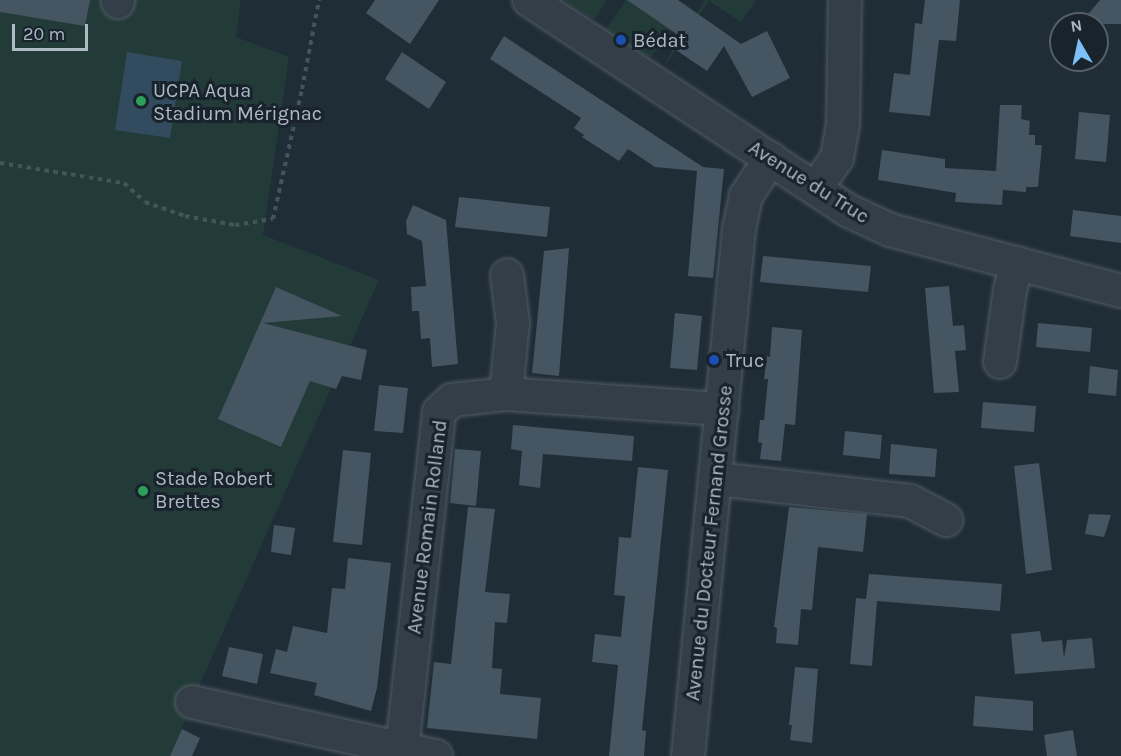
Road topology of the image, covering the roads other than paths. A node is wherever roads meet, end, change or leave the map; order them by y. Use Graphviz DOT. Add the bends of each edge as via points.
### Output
graph roads {
  1 [pos="529,0"];
  2 [pos="845,0"];
  3 [pos="771,158"];
  4 [pos="816,188"];
  5 [pos="1017,263"];
  6 [pos="507,275"];
  7 [pos="1121,291"];
  8 [pos="1000,362"];
  9 [pos="506,394"];
  10 [pos="722,409"];
  11 [pos="717,478"];
  12 [pos="946,520"];
  13 [pos="192,702"];
  14 [pos="402,749"];
  15 [pos="436,756"];
  16 [pos="688,756"];
  1 -- 3 [label="street, Avenue du Truc"];
  2 -- 4 [label="street" via="843,125 837,158"];
  3 -- 4 [label="street, Avenue du Truc"];
  3 -- 10 [label="street, Avenue du Docteur Fernand Grosse" via="746,196 739,229"];
  4 -- 5 [label="street, Avenue du Truc" via="847,210 890,230"];
  5 -- 7 [label="street, Avenue du Truc"];
  5 -- 8 [label="street"];
  6 -- 9 [label="street" via="513,323"];
  9 -- 10 [label="street, Avenue Romain Rolland"];
  9 -- 14 [label="street, Avenue Romain Rolland" via="452,400 439,412"];
  10 -- 11 [label="street, Avenue du Docteur Fernand Grosse"];
  11 -- 12 [label="street" via="910,501"];
  11 -- 16 [label="street, Avenue du Docteur Fernand Grosse"];
  13 -- 14 [label="street"];
  14 -- 15 [label="street"];
}
